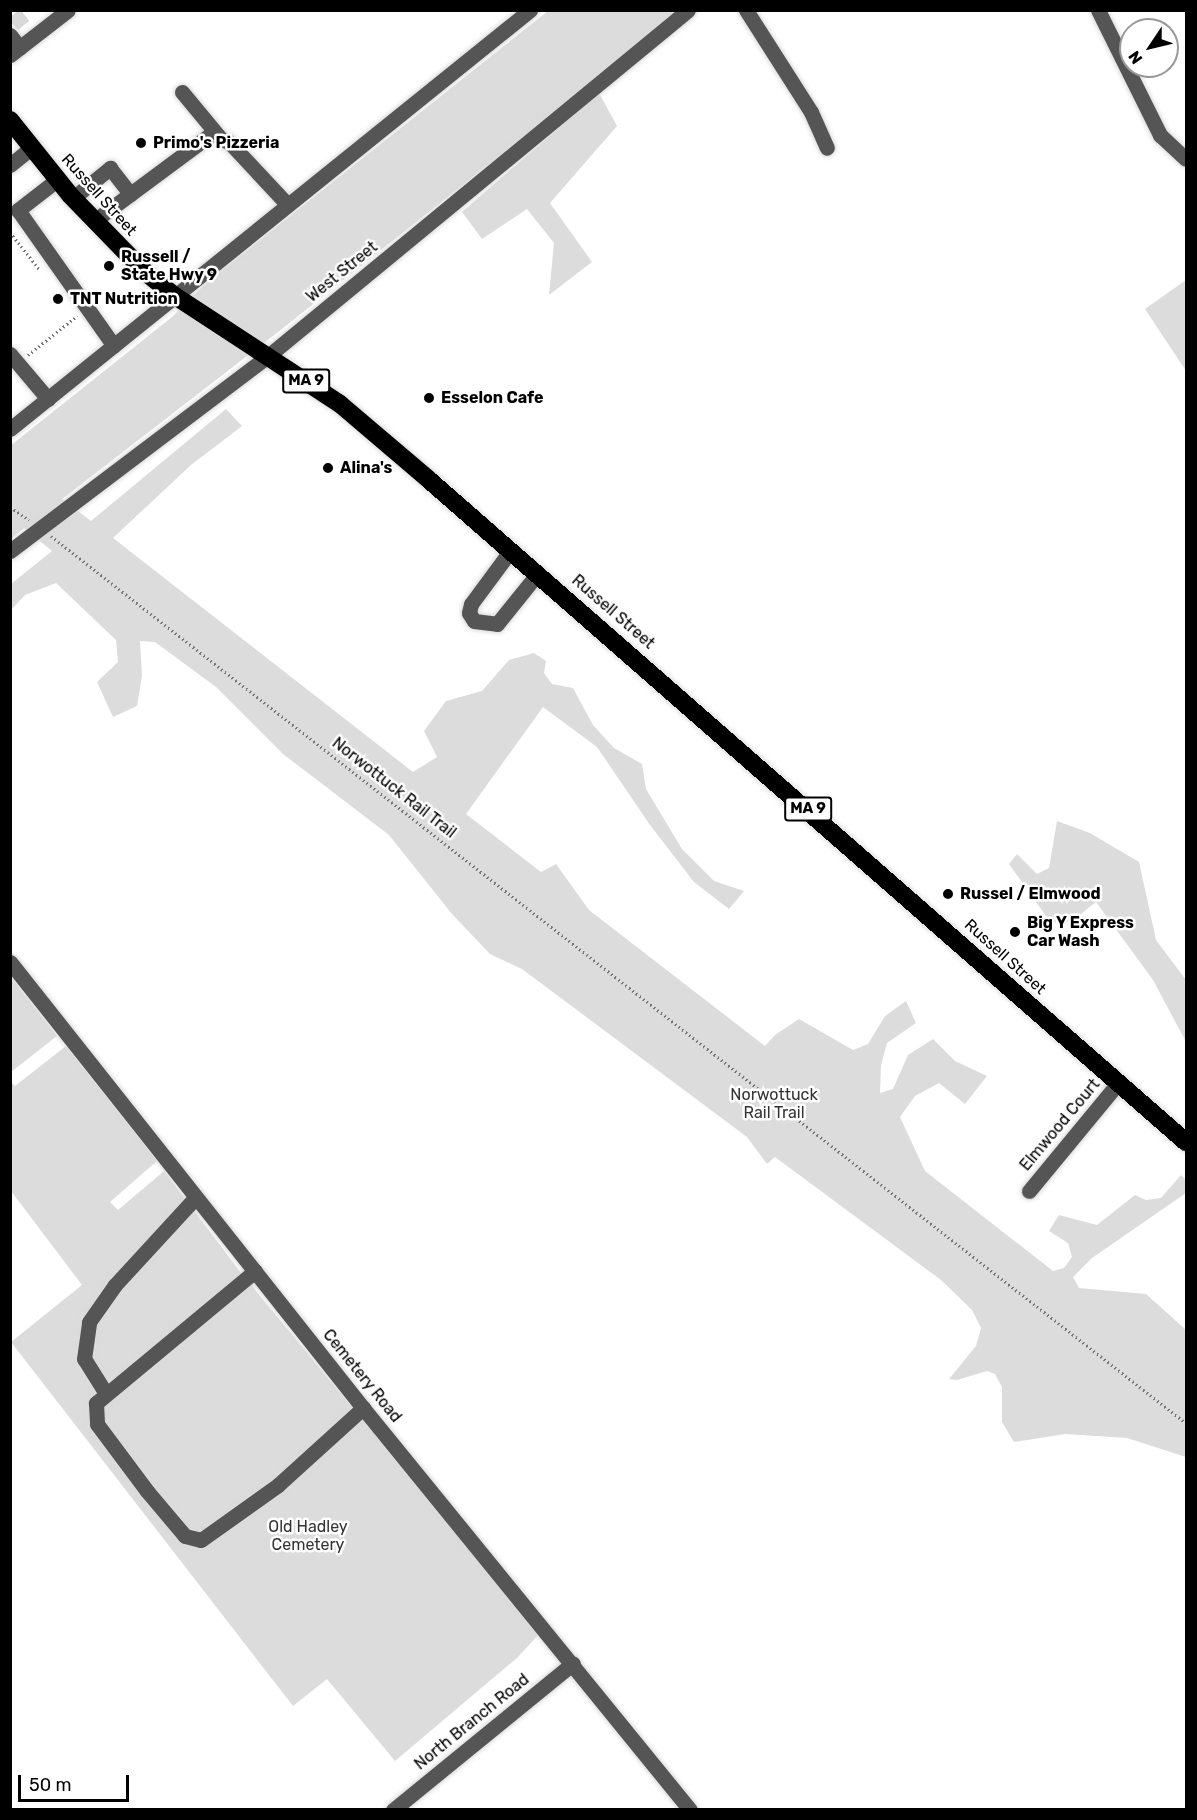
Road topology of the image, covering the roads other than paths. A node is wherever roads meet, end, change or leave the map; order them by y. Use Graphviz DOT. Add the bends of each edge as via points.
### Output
graph roads {
  1 [pos="530,10"];
  2 [pos="688,10"];
  3 [pos="746,10"];
  4 [pos="1098,10"];
  5 [pos="63,12"];
  6 [pos="11,28"];
  7 [pos="15,51"];
  8 [pos="182,92"];
  9 [pos="10,120"];
  10 [pos="221,139"];
  11 [pos="32,147"];
  12 [pos="826,148"];
  13 [pos="1186,159"];
  14 [pos="10,165"];
  15 [pos="58,179"];
  16 [pos="130,194"];
  17 [pos="73,198"];
  18 [pos="288,205"];
  19 [pos="14,213"];
  20 [pos="94,221"];
  21 [pos="175,296"];
  22 [pos="114,345"];
  23 [pos="268,356"];
  24 [pos="14,359"];
  25 [pos="48,399"];
  26 [pos="10,429"];
  27 [pos="511,550"];
  28 [pos="10,551"];
  29 [pos="538,573"];
  30 [pos="10,962"];
  31 [pos="1118,1083"];
  32 [pos="1186,1142"];
  33 [pos="1029,1191"];
  34 [pos="195,1198"];
  35 [pos="255,1271"];
  36 [pos="105,1392"];
  37 [pos="363,1407"];
  38 [pos="573,1663"];
  39 [pos="393,1809"];
  40 [pos="690,1809"];
  1 -- 18 [label="street"];
  2 -- 23 [label="street, West Street"];
  3 -- 12 [label="street" via="816,122"];
  4 -- 13 [label="street" via="1160,135"];
  5 -- 7 [label="street"];
  6 -- 7 [label="street"];
  8 -- 10 [label="street"];
  9 -- 11 [label="highway, Russell Street / MA 9"];
  10 -- 16 [label="street" via="210,135"];
  10 -- 18 [label="street" via="260,172"];
  11 -- 14 [label="street"];
  11 -- 15 [label="highway, Russell Street / MA 9"];
  15 -- 17 [label="highway, Russell Street / MA 9"];
  15 -- 19 [label="street"];
  16 -- 17 [label="street" via="110,168"];
  16 -- 20 [label="street"];
  17 -- 20 [label="highway, Russell Street / MA 9"];
  18 -- 21 [label="street"];
  19 -- 22 [label="street"];
  20 -- 21 [label="highway, Russell Street / MA 9"];
  21 -- 22 [label="street"];
  21 -- 23 [label="highway, Russell Street / MA 9"];
  22 -- 25 [label="street"];
  23 -- 27 [label="highway, Russell Street / MA 9" via="340,404"];
  23 -- 28 [label="street, West Street"];
  24 -- 25 [label="street"];
  25 -- 26 [label="street"];
  27 -- 29 [label="highway, Russell Street / MA 9"];
  27 -- 29 [label="street" via="471,604 469,613 474,621 497,624"];
  29 -- 31 [label="highway, Russell Street / MA 9"];
  30 -- 34 [label="street, Cemetery Road"];
  31 -- 32 [label="highway, Russell Street / MA 9"];
  31 -- 33 [label="street, Elmwood Court"];
  34 -- 35 [label="street, Cemetery Road"];
  34 -- 36 [label="street" via="115,1285 89,1322 84,1359"];
  35 -- 36 [label="street"];
  35 -- 37 [label="street, Cemetery Road"];
  36 -- 37 [label="street" via="94,1410 97,1424 179,1529 192,1539 201,1540 278,1485"];
  37 -- 38 [label="street, Cemetery Road"];
  38 -- 39 [label="street, North Branch Road"];
  38 -- 40 [label="street, Cemetery Road"];
}
